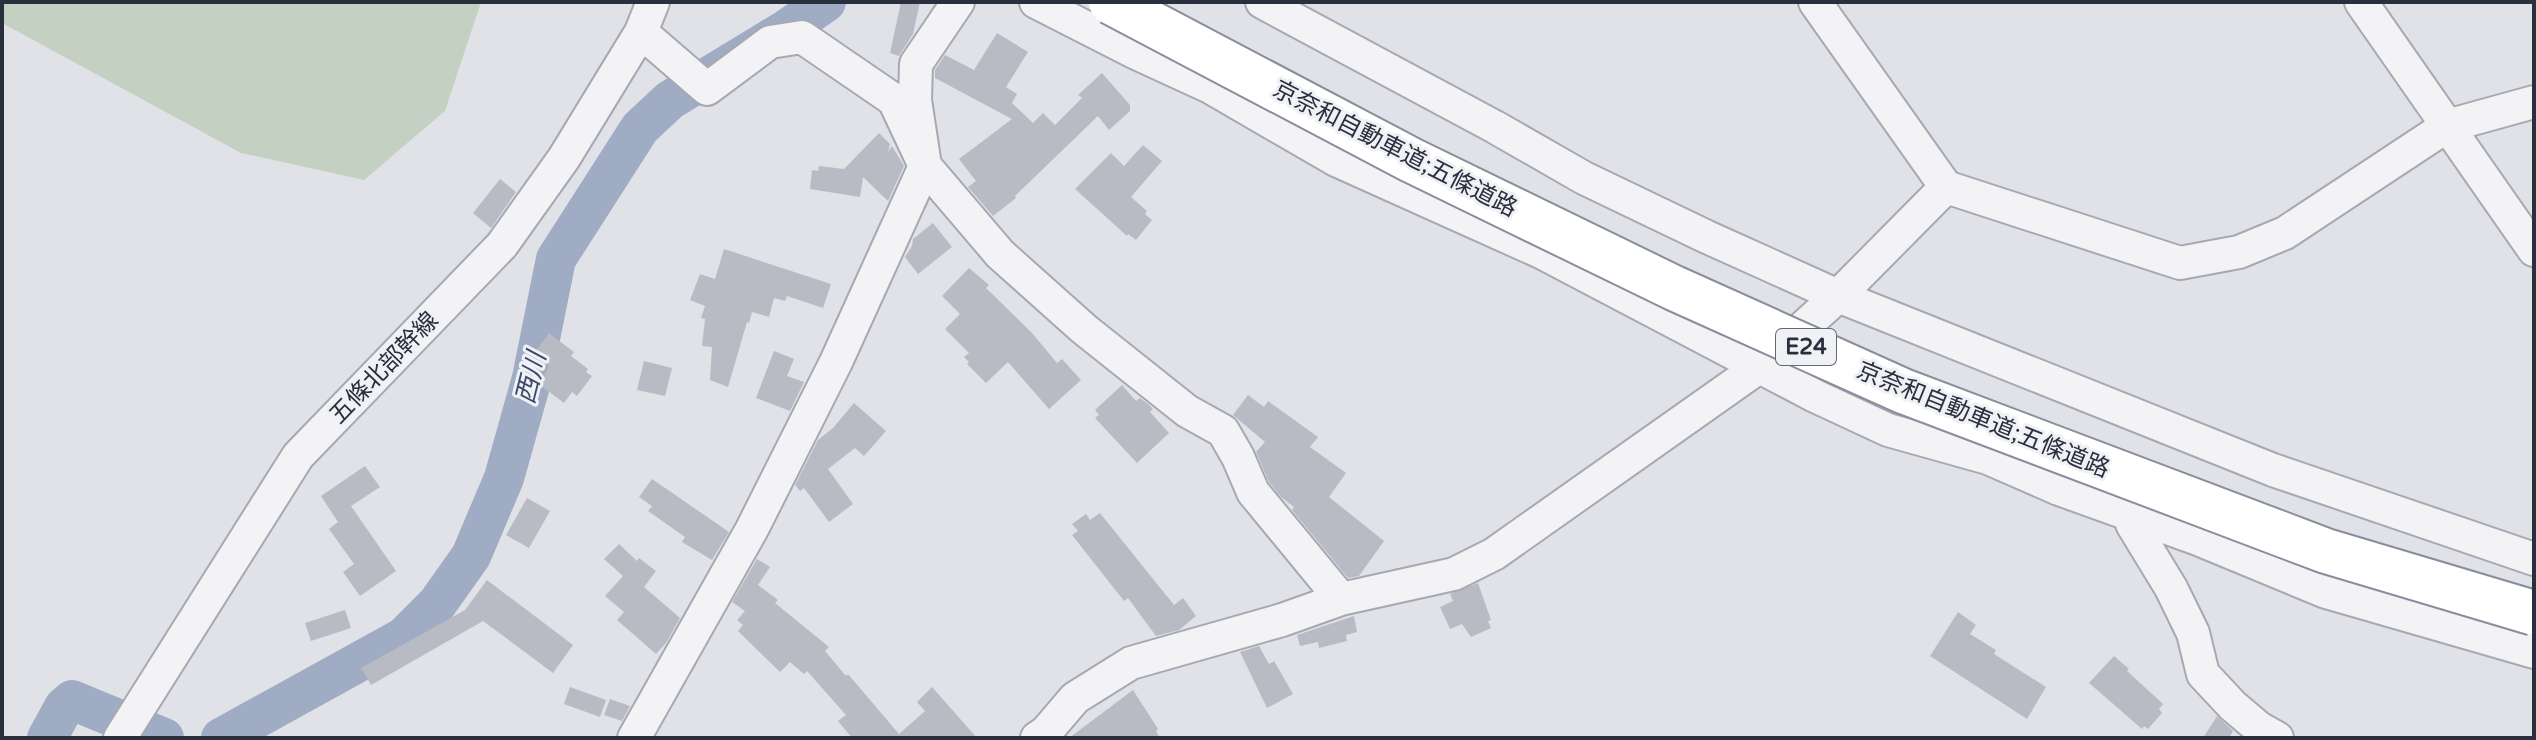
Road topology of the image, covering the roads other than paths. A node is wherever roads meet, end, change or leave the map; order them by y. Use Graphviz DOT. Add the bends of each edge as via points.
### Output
graph roads {
  1 [pos="653,2"];
  2 [pos="958,2"];
  3 [pos="1036,2"];
  4 [pos="1111,2"];
  5 [pos="1262,2"];
  6 [pos="1815,2"];
  7 [pos="2361,2"];
  8 [pos="641,32"];
  9 [pos="2534,102"];
  10 [pos="2447,126"];
  11 [pos="925,166"];
  12 [pos="1946,187"];
  13 [pos="2534,250"];
  14 [pos="1838,296"];
  15 [pos="1759,367"];
  16 [pos="2132,514"];
  17 [pos="2534,559"];
  18 [pos="1341,599"];
  19 [pos="2534,613"];
  20 [pos="2534,652"];
  21 [pos="120,738"];
  22 [pos="634,738"];
  23 [pos="1037,738"];
  24 [pos="2277,738"];
  1 -- 8 [label="street, 五條北部幹線"];
  2 -- 11 [label="street" via="916,64 915,100"];
  3 -- 15 [label="street" via="1210,87 1336,160 1543,253"];
  4 -- 19 [label="highway, 京奈和自動車道;五條道路 / E24, bridge" via="1425,167 1903,391 2326,551"];
  5 -- 14 [label="street" via="1584,178"];
  6 -- 12 [label="street"];
  7 -- 10 [label="street"];
  8 -- 11 [label="street" via="707,89 770,42 802,37 894,100"];
  8 -- 21 [label="street, 五條北部幹線" via="564,158 502,245 298,456"];
  9 -- 10 [label="street"];
  10 -- 12 [label="street" via="2285,233 2239,252 2180,263"];
  10 -- 13 [label="street"];
  11 -- 18 [label="street" via="1000,254 1084,329 1187,411 1223,431 1253,492"];
  11 -- 22 [label="street" via="752,529"];
  12 -- 14 [label="street"];
  14 -- 15 [label="street"];
  14 -- 17 [label="street" via="2273,470"];
  15 -- 16 [label="street" via="1888,430 1988,458"];
  15 -- 18 [label="street" via="1494,554 1454,574"];
  16 -- 20 [label="street" via="2326,592"];
  16 -- 24 [label="street" via="2132,524 2193,633 2203,674 2233,706"];
  18 -- 23 [label="street" via="1131,663 1075,698"];
}
